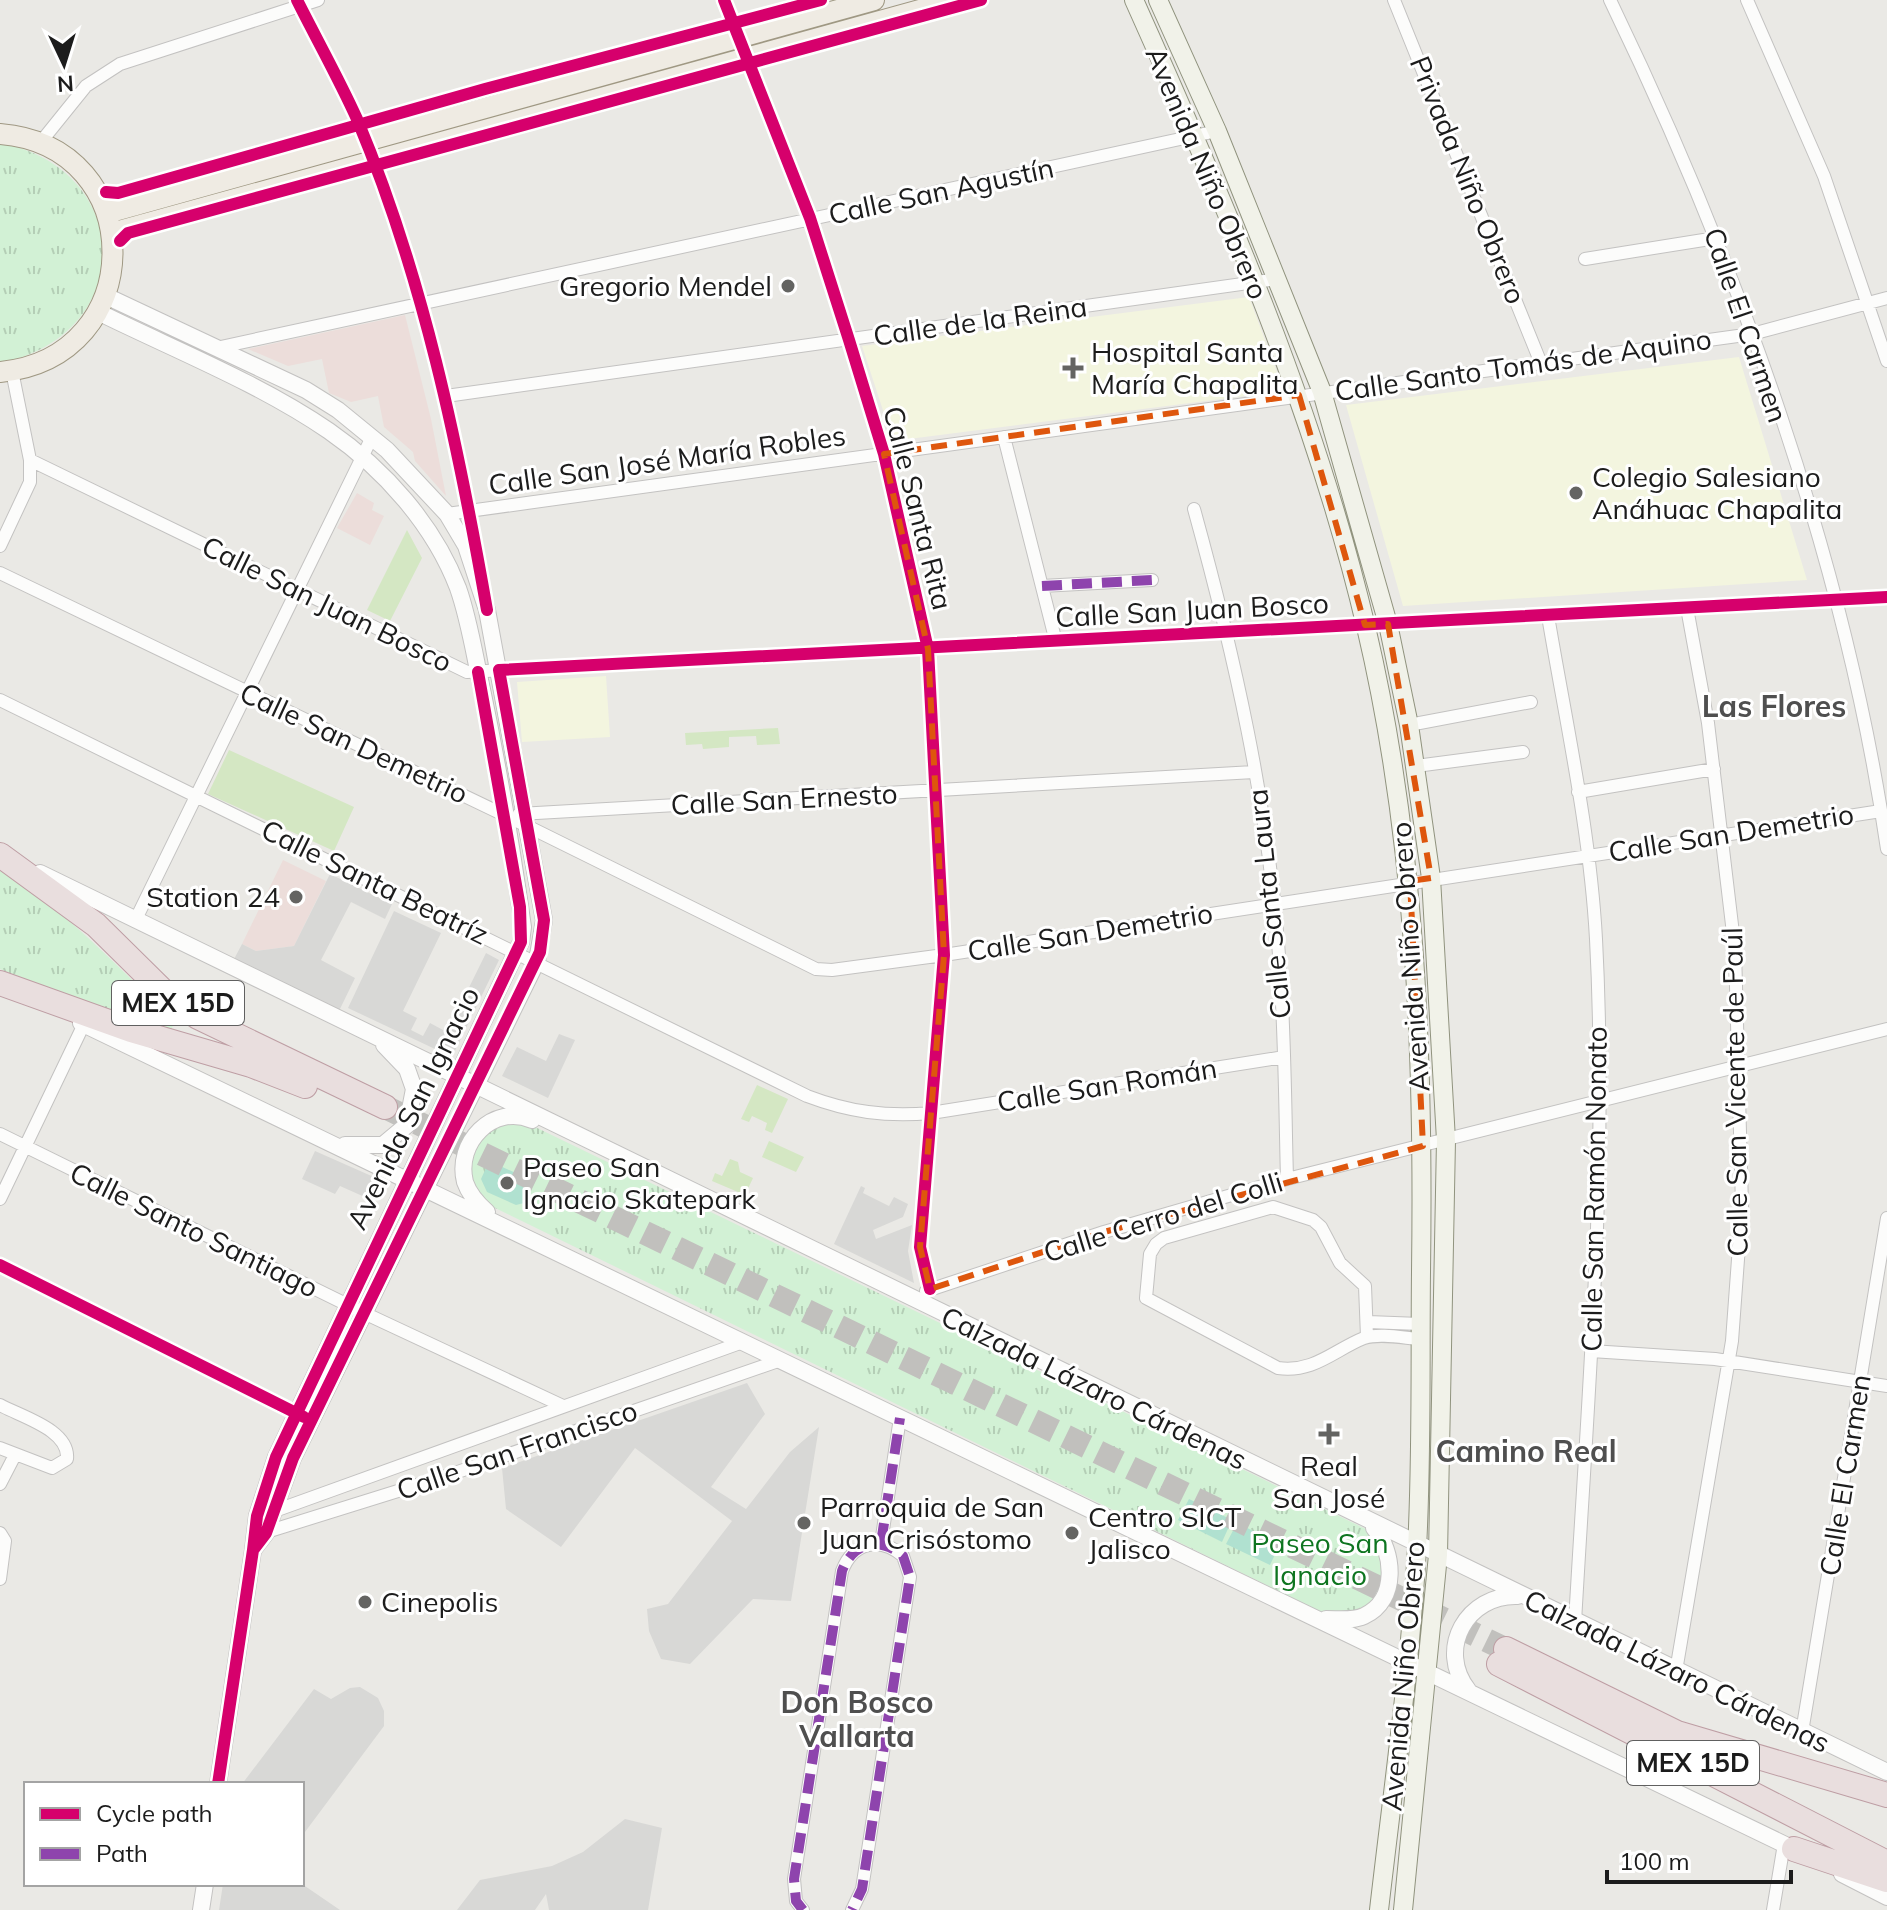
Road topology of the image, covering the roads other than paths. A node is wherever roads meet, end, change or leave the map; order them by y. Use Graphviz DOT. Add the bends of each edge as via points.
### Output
graph roads {
  1 [pos="318,0"];
  2 [pos="724,0"];
  3 [pos="874,0"];
  4 [pos="956,0"];
  5 [pos="1134,0"];
  6 [pos="1158,0"];
  7 [pos="1394,0"];
  8 [pos="1610,0"];
  9 [pos="1747,0"];
  10 [pos="299,3"];
  11 [pos="741,36"];
  12 [pos="750,59"];
  13 [pos="1217,131"];
  14 [pos="0,134"];
  15 [pos="1196,136"];
  16 [pos="364,139"];
  17 [pos="40,143"];
  18 [pos="374,162"];
  19 [pos="810,218"];
  20 [pos="110,223"];
  21 [pos="1716,238"];
  22 [pos="1585,259"];
  23 [pos="1277,279"];
  24 [pos="1254,282"];
  25 [pos="1887,298"];
  26 [pos="102,304"];
  27 [pos="419,304"];
  28 [pos="1869,305"];
  29 [pos="1752,334"];
  30 [pos="849,340"];
  31 [pos="215,348"];
  32 [pos="1540,361"];
  33 [pos="1887,361"];
  34 [pos="207,366"];
  35 [pos="6,372"];
  36 [pos="1322,392"];
  37 [pos="1299,395"];
  38 [pos="446,396"];
  39 [pos="372,437"];
  40 [pos="1004,437"];
  41 [pos="884,454"];
  42 [pos="362,456"];
  43 [pos="30,460"];
  44 [pos="1194,509"];
  45 [pos="470,511"];
  46 [pos="447,514"];
  47 [pos="0,546"];
  48 [pos="0,573"];
  49 [pos="1152,580"];
  50 [pos="1042,586"];
  51 [pos="297,589"];
  52 [pos="1887,597"];
  53 [pos="1837,600"];
  54 [pos="1687,608"];
  55 [pos="487,610"];
  56 [pos="1548,616"];
  57 [pos="1388,624"];
  58 [pos="1365,625"];
  59 [pos="1227,631"];
  60 [pos="1056,642"];
  61 [pos="928,649"];
  62 [pos="499,670"];
  63 [pos="478,672"];
  64 [pos="247,692"];
  65 [pos="0,700"];
  66 [pos="1531,702"];
  67 [pos="1409,725"];
  68 [pos="1523,752"];
  69 [pos="1416,766"];
  70 [pos="1714,769"];
  71 [pos="1254,772"];
  72 [pos="935,790"];
  73 [pos="1578,792"];
  74 [pos="196,796"];
  75 [pos="1881,811"];
  76 [pos="506,815"];
  77 [pos="526,820"];
  78 [pos="1724,835"];
  79 [pos="1887,849"];
  80 [pos="0,854"];
  81 [pos="1588,855"];
  82 [pos="1431,878"];
  83 [pos="1410,881"];
  84 [pos="1274,903"];
  85 [pos="135,921"];
  86 [pos="516,950"];
  87 [pos="944,955"];
  88 [pos="537,961"];
  89 [pos="0,984"];
  90 [pos="84,1024"];
  91 [pos="1887,1029"];
  92 [pos="378,1038"];
  93 [pos="1284,1057"];
  94 [pos="1739,1066"];
  95 [pos="456,1075"];
  96 [pos="475,1085"];
  97 [pos="1602,1101"];
  98 [pos="931,1113"];
  99 [pos="0,1134"];
  100 [pos="1446,1140"];
  101 [pos="336,1145"];
  102 [pos="25,1146"];
  103 [pos="1423,1146"];
  104 [pos="604,1148"];
  105 [pos="406,1178"];
  106 [pos="1287,1179"];
  107 [pos="426,1188"];
  108 [pos="0,1199"];
  109 [pos="1887,1218"];
  110 [pos="499,1224"];
  111 [pos="0,1265"];
  112 [pos="930,1289"];
  113 [pos="907,1297"];
  114 [pos="345,1304"];
  115 [pos="364,1313"];
  116 [pos="1368,1322"];
  117 [pos="1420,1331"];
  118 [pos="1367,1337"];
  119 [pos="740,1343"];
  120 [pos="1591,1351"];
  121 [pos="781,1360"];
  122 [pos="1729,1361"];
  123 [pos="1860,1381"];
  124 [pos="631,1385"];
  125 [pos="1887,1386"];
  126 [pos="0,1405"];
  127 [pos="563,1406"];
  128 [pos="638,1410"];
  129 [pos="294,1411"];
  130 [pos="900,1418"];
  131 [pos="312,1421"];
  132 [pos="0,1448"];
  133 [pos="457,1448"];
  134 [pos="15,1455"];
  135 [pos="473,1467"];
  136 [pos="0,1484"];
  137 [pos="274,1511"];
  138 [pos="257,1516"];
  139 [pos="1370,1522"];
  140 [pos="0,1533"];
  141 [pos="258,1539"];
  142 [pos="881,1543"];
  143 [pos="1417,1545"];
  144 [pos="1438,1555"];
  145 [pos="0,1579"];
  146 [pos="1523,1596"];
  147 [pos="1317,1618"];
  148 [pos="1575,1622"];
  149 [pos="1409,1663"];
  150 [pos="1676,1671"];
  151 [pos="1429,1672"];
  152 [pos="1470,1693"];
  153 [pos="1802,1732"];
  154 [pos="1887,1772"];
  155 [pos="218,1782"];
  156 [pos="1887,1795"];
  157 [pos="1789,1847"];
  158 [pos="1887,1863"];
  159 [pos="1887,1880"];
  160 [pos="205,1886"];
  161 [pos="1887,1897"];
  162 [pos="201,1910"];
  163 [pos="803,1910"];
  164 [pos="852,1910"];
  165 [pos="1379,1910"];
  166 [pos="1403,1910"];
  167 [pos="1773,1910"];
  1 -- 10 [label="street"];
  2 -- 11 [label="street, Calle Santa Rita"];
  3 -- 11 [label="main road"];
  4 -- 12 [label="main road"];
  5 -- 15 [label="main road, Avenida Niño Obrero"];
  6 -- 13 [label="main road, Avenida Niño Obrero"];
  7 -- 32 [label="street, Privada Niño Obrero"];
  8 -- 21 [label="street, Calle El Carmen"];
  9 -- 28 [label="street" via="1824,176"];
  10 -- 16 [label="street"];
  10 -- 17 [label="street" via="120,64 86,86"];
  11 -- 12 [label="street, Calle Santa Rita"];
  11 -- 16 [label="main road"];
  12 -- 18 [label="main road"];
  12 -- 19 [label="street, Calle Santa Rita"];
  13 -- 15 [label="street, Calle San Agustín"];
  13 -- 23 [label="main road, Avenida Niño Obrero"];
  14 -- 17 [label="main road"];
  15 -- 19 [label="street, Calle San Agustín"];
  15 -- 24 [label="main road, Avenida Niño Obrero"];
  16 -- 18 [label="street"];
  16 -- 20 [label="main road"];
  17 -- 20 [label="main road" via="81,171"];
  18 -- 20 [label="main road"];
  18 -- 27 [label="street"];
  19 -- 27 [label="street, Calle San Agustín"];
  19 -- 30 [label="street, Calle Santa Rita"];
  20 -- 26 [label="main road" via="112,275"];
  21 -- 22 [label="street"];
  21 -- 29 [label="street, Calle El Carmen"];
  23 -- 24 [label="street, Calle de la Reina"];
  23 -- 36 [label="main road, Avenida Niño Obrero"];
  24 -- 30 [label="street, Calle de la Reina"];
  24 -- 37 [label="main road, Avenida Niño Obrero"];
  25 -- 28 [label="street, Calle Santo Tomás de Aquino"];
  26 -- 31 [label="street, Avenida San Ignacio"];
  26 -- 34 [label="street, Avenida San Ignacio"];
  26 -- 35 [label="main road" via="62,351"];
  27 -- 31 [label="street, Calle San Agustín"];
  27 -- 38 [label="street"];
  28 -- 29 [label="street, Calle Santo Tomás de Aquino"];
  28 -- 33 [label="street"];
  29 -- 32 [label="street, Calle Santo Tomás de Aquino"];
  29 -- 53 [label="street, Calle El Carmen"];
  30 -- 38 [label="street, Calle de la Reina"];
  30 -- 41 [label="street, Calle Santa Rita"];
  31 -- 34 [label="street"];
  31 -- 39 [label="street, Avenida San Ignacio" via="306,390"];
  32 -- 36 [label="street, Calle Santo Tomás de Aquino"];
  34 -- 42 [label="street, Avenida San Ignacio" via="297,411"];
  35 -- 43 [label="street"];
  36 -- 37 [label="street, Calle Santo Tomás de Aquino"];
  36 -- 57 [label="main road, Avenida Niño Obrero"];
  37 -- 40 [label="street, Calle San José María Robles"];
  37 -- 58 [label="main road, Avenida Niño Obrero"];
  38 -- 45 [label="street"];
  39 -- 42 [label="street"];
  39 -- 46 [label="street, Avenida San Ignacio"];
  40 -- 41 [label="street, Calle San José María Robles"];
  40 -- 50 [label="street"];
  41 -- 45 [label="street, Calle San José María Robles"];
  41 -- 61 [label="street, Calle Santa Rita"];
  42 -- 51 [label="street"];
  42 -- 63 [label="street, Avenida San Ignacio" via="404,500 440,552 458,588"];
  43 -- 47 [label="street" via="26,492"];
  43 -- 51 [label="street, Calle San Juan Bosco"];
  44 -- 59 [label="street, Calle Santa Laura"];
  45 -- 46 [label="street, Calle San José María Robles"];
  45 -- 55 [label="street"];
  46 -- 55 [label="street, Avenida San Ignacio" via="466,546"];
  48 -- 64 [label="street, Calle San Demetrio"];
  49 -- 50 [label="street"];
  50 -- 60 [label="street"];
  51 -- 63 [label="street, Calle San Juan Bosco" via="467,672"];
  51 -- 64 [label="street"];
  52 -- 53 [label="street, Calle San Juan Bosco"];
  53 -- 54 [label="street, Calle San Juan Bosco"];
  53 -- 75 [label="street, Calle El Carmen"];
  54 -- 56 [label="street, Calle San Juan Bosco"];
  54 -- 70 [label="street, Calle San Vicente de Paúl"];
  55 -- 62 [label="street, Avenida San Ignacio"];
  56 -- 57 [label="street, Calle San Juan Bosco"];
  56 -- 73 [label="street, Calle San Ramón Nonato"];
  57 -- 58 [label="street, Calle San Juan Bosco"];
  57 -- 67 [label="main road, Avenida Niño Obrero"];
  58 -- 59 [label="street, Calle San Juan Bosco"];
  58 -- 83 [label="main road, Avenida Niño Obrero"];
  59 -- 60 [label="street, Calle San Juan Bosco"];
  59 -- 71 [label="street, Calle Santa Laura"];
  60 -- 61 [label="street, Calle San Juan Bosco"];
  61 -- 62 [label="street, Calle San Juan Bosco"];
  61 -- 72 [label="street, Calle Santa Rita"];
  62 -- 63 [label="street, Calle San Juan Bosco"];
  62 -- 77 [label="street, Avenida San Ignacio"];
  63 -- 76 [label="street, Avenida San Ignacio"];
  64 -- 74 [label="street"];
  64 -- 76 [label="street, Calle San Demetrio"];
  65 -- 74 [label="street, Calle Santa Beatríz"];
  66 -- 67 [label="street"];
  67 -- 69 [label="main road, Avenida Niño Obrero"];
  68 -- 69 [label="street"];
  69 -- 82 [label="main road, Avenida Niño Obrero"];
  70 -- 73 [label="street"];
  70 -- 78 [label="street, Calle San Vicente de Paúl"];
  71 -- 72 [label="street, Calle San Ernesto"];
  71 -- 84 [label="street, Calle Santa Laura"];
  72 -- 77 [label="street, Calle San Ernesto"];
  72 -- 87 [label="street, Calle Santa Rita"];
  73 -- 81 [label="street, Calle San Ramón Nonato"];
  74 -- 85 [label="street"];
  74 -- 86 [label="street, Calle Santa Beatríz"];
  75 -- 78 [label="street, Calle San Demetrio"];
  75 -- 79 [label="street, Calle El Carmen"];
  76 -- 77 [label="street, Calle San Demetrio"];
  76 -- 86 [label="street, Avenida San Ignacio" via="523,927"];
  77 -- 87 [label="street, Calle San Demetrio" via="816,969"];
  77 -- 88 [label="street, Avenida San Ignacio" via="544,920"];
  78 -- 81 [label="street, Calle San Demetrio"];
  78 -- 94 [label="street, Calle San Vicente de Paúl"];
  80 -- 85 [label="street, Calzada Lázaro Cárdenas"];
  80 -- 89 [label="highway, Calzada Lázaro Cárdenas / MEX 15D" via="96,925 168,996 198,1017 384,1114"];
  81 -- 82 [label="street, Calle San Demetrio"];
  81 -- 97 [label="street, Calle San Ramón Nonato"];
  82 -- 83 [label="street, Calle San Demetrio"];
  82 -- 100 [label="main road, Avenida Niño Obrero"];
  83 -- 84 [label="street, Calle San Demetrio"];
  83 -- 103 [label="main road, Avenida Niño Obrero"];
  84 -- 87 [label="street, Calle San Demetrio"];
  84 -- 93 [label="street, Calle Santa Laura"];
  85 -- 92 [label="street, Calzada Lázaro Cárdenas"];
  86 -- 88 [label="street, Calle Santa Beatríz"];
  86 -- 95 [label="street, Avenida San Ignacio"];
  87 -- 98 [label="street, Calle Santa Rita"];
  88 -- 96 [label="street, Avenida San Ignacio"];
  88 -- 98 [label="street, Calle Santa Beatríz" via="821,1101 869,1114"];
  89 -- 90 [label="street, Calzada Lázaro Cárdenas"];
  90 -- 101 [label="street, Calzada Lázaro Cárdenas"];
  90 -- 102 [label="street"];
  91 -- 94 [label="street, Calle Cerro del Colli"];
  92 -- 95 [label="street, Calzada Lázaro Cárdenas"];
  92 -- 101 [label="street" via="407,1069 414,1089 407,1125 383,1145"];
  93 -- 98 [label="street, Calle San Román"];
  93 -- 106 [label="street, Calle Santa Laura"];
  94 -- 97 [label="street, Calle Cerro del Colli"];
  94 -- 122 [label="street, Calle San Vicente de Paúl" via="1742,1205"];
  95 -- 96 [label="street, Calzada Lázaro Cárdenas"];
  95 -- 105 [label="street, Avenida San Ignacio"];
  96 -- 104 [label="street, Calzada Lázaro Cárdenas"];
  96 -- 107 [label="street, Avenida San Ignacio"];
  97 -- 100 [label="street, Calle Cerro del Colli"];
  97 -- 120 [label="street, Calle San Ramón Nonato"];
  98 -- 112 [label="street, Calle Santa Rita" via="920,1247"];
  99 -- 102 [label="street, Calle Santo Santiago"];
  100 -- 103 [label="street, Calle Cerro del Colli"];
  100 -- 144 [label="main road, Avenida Niño Obrero"];
  101 -- 105 [label="street, Calzada Lázaro Cárdenas"];
  102 -- 108 [label="street"];
  102 -- 114 [label="street, Calle Santo Santiago"];
  103 -- 106 [label="street, Calle Cerro del Colli"];
  103 -- 117 [label="main road, Avenida Niño Obrero"];
  104 -- 110 [label="street" via="525,1117 488,1121 477,1132 463,1165 475,1201"];
  104 -- 113 [label="street, Calzada Lázaro Cárdenas"];
  105 -- 107 [label="street, Calzada Lázaro Cárdenas"];
  105 -- 114 [label="street, Avenida San Ignacio"];
  106 -- 112 [label="street, Calle Cerro del Colli"];
  107 -- 110 [label="street, Calzada Lázaro Cárdenas"];
  107 -- 115 [label="street, Avenida San Ignacio"];
  109 -- 123 [label="street, Calle El Carmen"];
  110 -- 119 [label="street, Calzada Lázaro Cárdenas"];
  111 -- 129 [label="street"];
  112 -- 113 [label="street, Calle Cerro del Colli"];
  113 -- 139 [label="street, Calzada Lázaro Cárdenas"];
  114 -- 115 [label="street, Calle Santo Santiago"];
  114 -- 129 [label="street, Avenida San Ignacio"];
  115 -- 127 [label="street, Calle Santo Santiago"];
  115 -- 131 [label="street, Avenida San Ignacio"];
  116 -- 117 [label="street"];
  116 -- 118 [label="street"];
  116 -- 118 [label="street" via="1365,1286 1340,1263 1321,1227 1289,1209 1266,1208 1164,1238 1150,1254 1146,1298 1278,1368 1312,1366"];
  117 -- 118 [label="street"];
  117 -- 143 [label="main road, Avenida Niño Obrero"];
  119 -- 121 [label="street, Calzada Lázaro Cárdenas"];
  119 -- 124 [label="street, Calle San Francisco"];
  120 -- 122 [label="street"];
  120 -- 148 [label="street, Calle San Ramón Nonato"];
  121 -- 128 [label="street, Calle San Francisco"];
  121 -- 130 [label="street, Calzada Lázaro Cárdenas"];
  122 -- 123 [label="street"];
  122 -- 150 [label="street, Calle San Vicente de Paúl"];
  123 -- 125 [label="street"];
  123 -- 153 [label="street, Calle El Carmen"];
  124 -- 127 [label="street, Calle San Francisco"];
  124 -- 128 [label="street"];
  126 -- 134 [label="street" via="61,1437 68,1450 67,1459 52,1468"];
  127 -- 133 [label="street, Calle San Francisco"];
  128 -- 135 [label="street, Calle San Francisco"];
  129 -- 131 [label="street"];
  129 -- 138 [label="street, Avenida San Ignacio"];
  130 -- 142 [label="street"];
  130 -- 147 [label="street, Calzada Lázaro Cárdenas"];
  131 -- 137 [label="street, Avenida San Ignacio"];
  132 -- 134 [label="street"];
  133 -- 135 [label="street"];
  133 -- 137 [label="street, Calle San Francisco"];
  134 -- 136 [label="street"];
  135 -- 141 [label="street, Calle San Francisco"];
  137 -- 138 [label="street, Calle San Francisco"];
  137 -- 141 [label="street, Avenida San Ignacio"];
  138 -- 141 [label="street, Avenida San Ignacio"];
  139 -- 143 [label="street, Calzada Lázaro Cárdenas"];
  139 -- 147 [label="street" via="1386,1542 1391,1565 1377,1606 1350,1620"];
  140 -- 145 [label="street" via="5,1541"];
  141 -- 155 [label="street, Avenida San Ignacio"];
  142 -- 163 [label="street" via="853,1552 842,1571 794,1879 796,1901"];
  142 -- 164 [label="street" via="903,1556 910,1577 862,1889"];
  143 -- 144 [label="street, Calzada Lázaro Cárdenas"];
  143 -- 149 [label="main road, Avenida Niño Obrero"];
  144 -- 146 [label="street, Calzada Lázaro Cárdenas"];
  144 -- 151 [label="main road, Avenida Niño Obrero"];
  146 -- 148 [label="street, Calzada Lázaro Cárdenas"];
  146 -- 152 [label="street" via="1483,1602 1462,1625 1455,1665"];
  147 -- 149 [label="street, Calzada Lázaro Cárdenas"];
  148 -- 150 [label="street, Calzada Lázaro Cárdenas"];
  149 -- 151 [label="street, Calzada Lázaro Cárdenas"];
  149 -- 165 [label="main road, Avenida Niño Obrero"];
  150 -- 153 [label="street, Calzada Lázaro Cárdenas"];
  151 -- 152 [label="street, Calzada Lázaro Cárdenas"];
  151 -- 166 [label="main road, Avenida Niño Obrero"];
  152 -- 157 [label="street, Calzada Lázaro Cárdenas"];
  153 -- 154 [label="street, Calzada Lázaro Cárdenas"];
  156 -- 158 [label="highway, Calzada Lázaro Cárdenas / MEX 15D" via="1677,1733 1502,1657"];
  157 -- 159 [label="highway"];
  157 -- 161 [label="street, Calzada Lázaro Cárdenas"];
  157 -- 167 [label="street"];
  160 -- 162 [label="street"];
}
